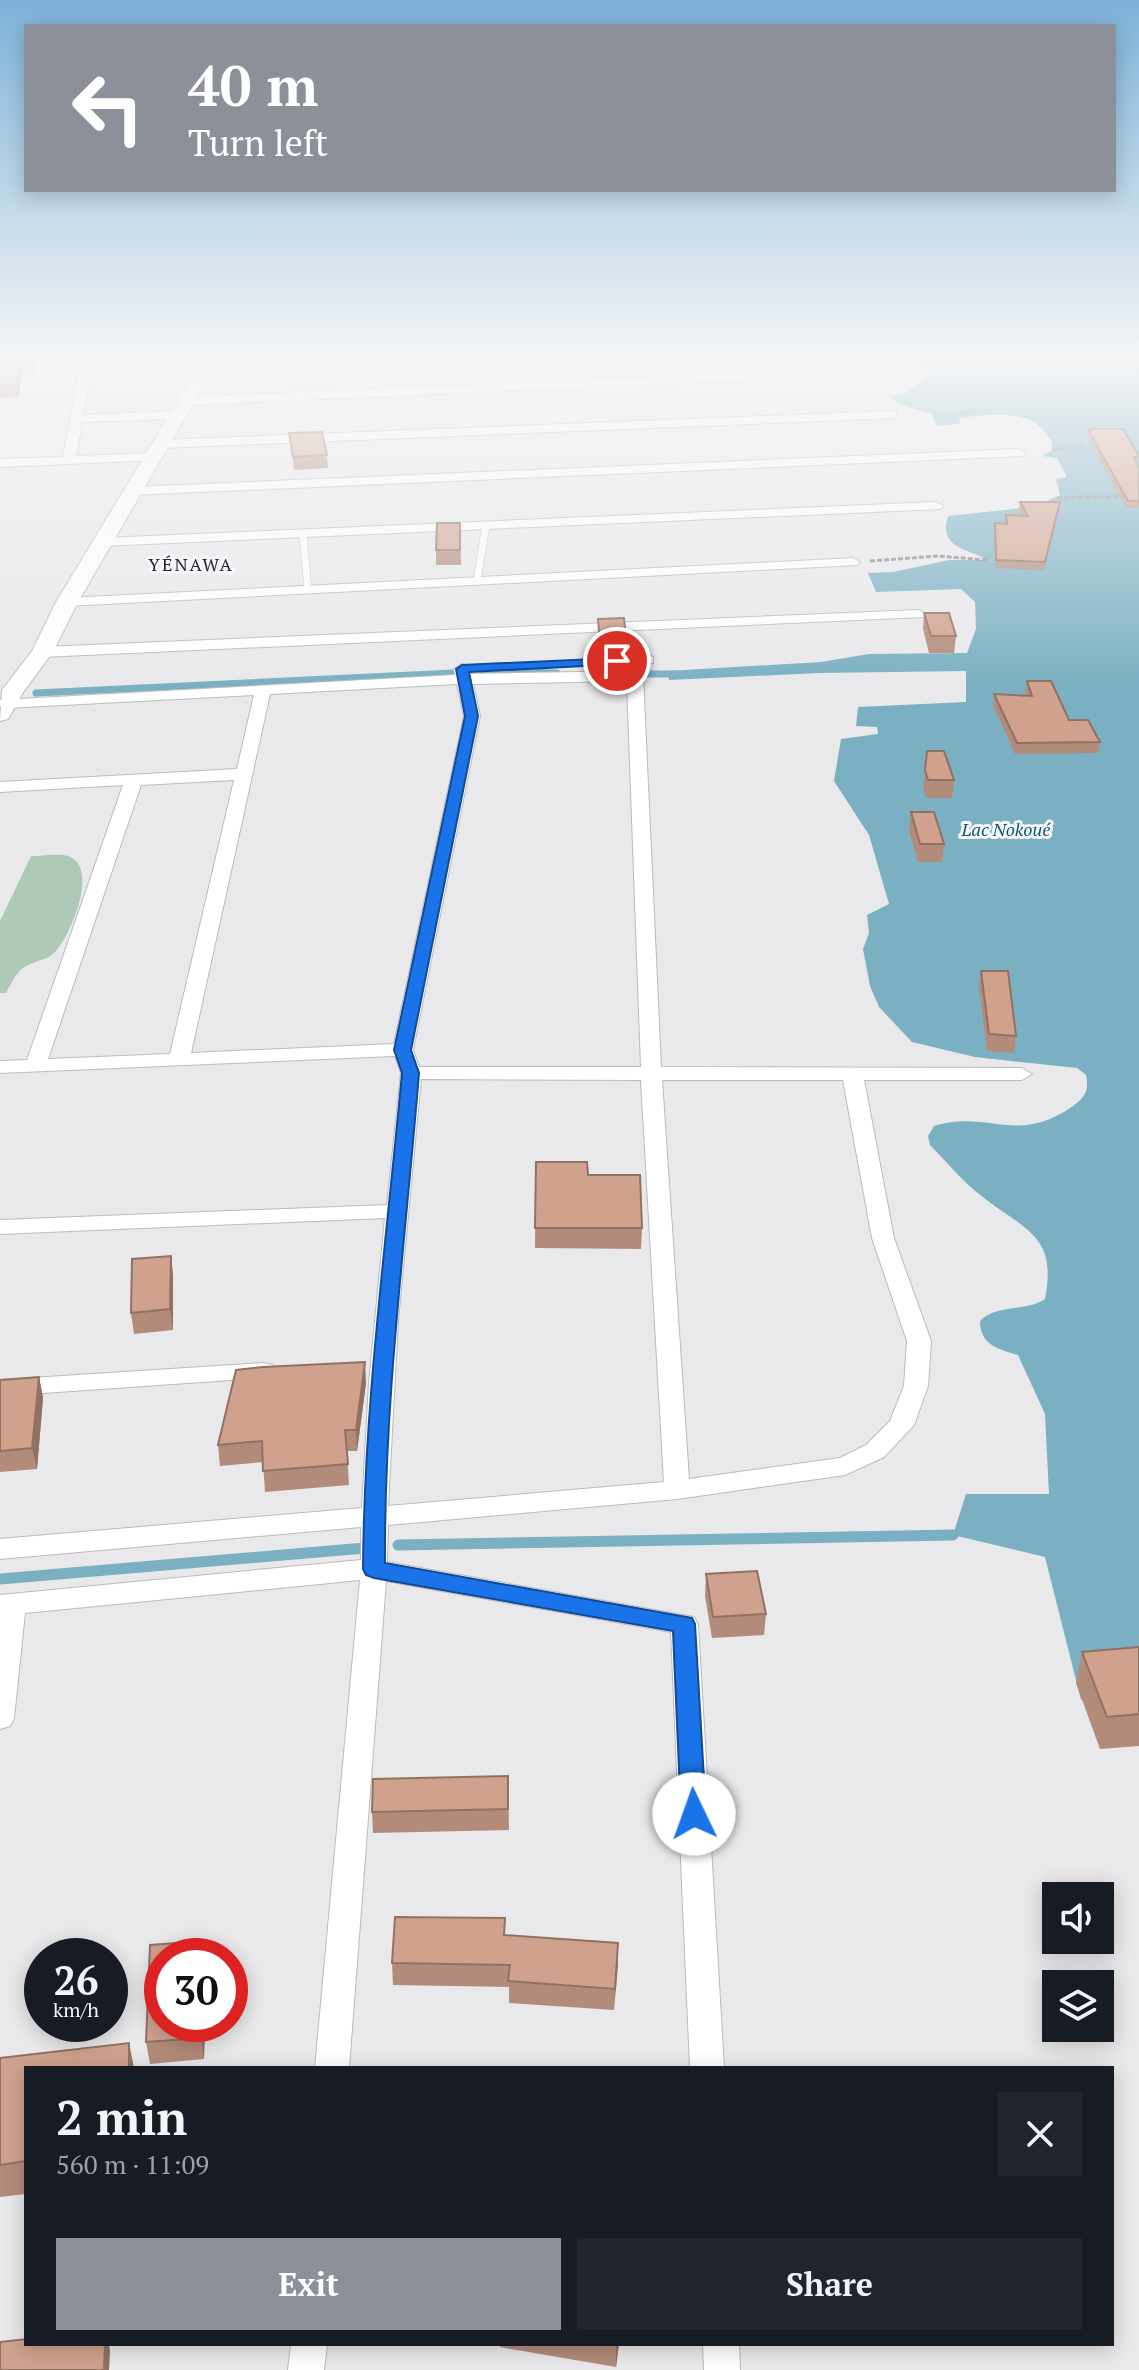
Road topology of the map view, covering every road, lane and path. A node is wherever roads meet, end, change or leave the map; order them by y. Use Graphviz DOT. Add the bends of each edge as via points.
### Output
graph roads {
  1 [pos="148,467"];
  2 [pos="702,467"];
  3 [pos="133,491"];
  4 [pos="1127,496"];
  5 [pos="1057,498"];
  6 [pos="936,506"];
  7 [pos="486,525"];
  8 [pos="303,533"];
  9 [pos="103,542"];
  10 [pos="987,560"];
  11 [pos="853,562"];
  12 [pos="477,581"];
  13 [pos="308,589"];
  14 [pos="67,602"];
  15 [pos="919,614"];
  16 [pos="42,652"];
  17 [pos="463,674"];
  18 [pos="263,691"];
  19 [pos="4,700"];
  20 [pos="243,774"];
  21 [pos="134,779"];
  22 [pos="0,787"];
  23 [pos="403,1050"];
  24 [pos="179,1060"];
  25 [pos="35,1066"];
  26 [pos="0,1067"];
  27 [pos="411,1073"];
  28 [pos="651,1073"];
  29 [pos="852,1073"];
  30 [pos="1022,1074"];
  31 [pos="398,1211"];
  32 [pos="0,1227"];
  33 [pos="385,1363"];
  34 [pos="354,1365"];
  35 [pos="293,1369"];
  36 [pos="0,1388"];
  37 [pos="677,1490"];
  38 [pos="374,1519"];
  39 [pos="0,1549"];
  40 [pos="374,1569"];
  41 [pos="6,1604"];
  42 [pos="0,1718"];
  43 [pos="332,2066"];
  44 [pos="707,2066"];
  45 [pos="309,2346"];
  46 [pos="721,2346"];
  47 [pos="306,2370"];
  48 [pos="722,2370"];
  1 -- 3 [label="street"];
  2 -- 3 [label="street"];
  3 -- 9 [label="street"];
  4 -- 5 [label="path"];
  6 -- 7 [label="street"];
  7 -- 8 [label="street"];
  7 -- 12 [label="lane"];
  8 -- 9 [label="street"];
  8 -- 13 [label="lane"];
  9 -- 14 [label="street"];
  10 -- 11 [label="path" via="938,556"];
  11 -- 12 [label="street"];
  12 -- 13 [label="street"];
  13 -- 14 [label="street"];
  14 -- 16 [label="street"];
  15 -- 16 [label="street"];
  16 -- 19 [label="street"];
  17 -- 18 [label="street"];
  17 -- 19 [label="street"];
  17 -- 23 [label="street" via="472,716"];
  17 -- 28 [label="street" via="642,668"];
  18 -- 19 [label="street"];
  18 -- 20 [label="street"];
  20 -- 21 [label="street"];
  20 -- 24 [label="street"];
  21 -- 22 [label="street"];
  21 -- 25 [label="street"];
  23 -- 24 [label="street"];
  23 -- 27 [label="street"];
  24 -- 25 [label="street"];
  25 -- 26 [label="street"];
  27 -- 28 [label="street"];
  27 -- 31 [label="street"];
  28 -- 29 [label="street"];
  28 -- 37 [label="street"];
  29 -- 30 [label="street"];
  29 -- 37 [label="street" via="883,1238 919,1341 916,1386 901,1425 875,1451 845,1466"];
  31 -- 32 [label="street"];
  31 -- 33 [label="street"];
  33 -- 34 [label="street"];
  33 -- 38 [label="street"];
  35 -- 36 [label="street"];
  37 -- 38 [label="street"];
  38 -- 39 [label="street"];
  38 -- 40 [label="street"];
  40 -- 41 [label="street"];
  40 -- 43 [label="street"];
  40 -- 44 [label="street" via="684,1624"];
  41 -- 42 [label="street"];
  45 -- 47 [label="street"];
  46 -- 48 [label="street"];
}
